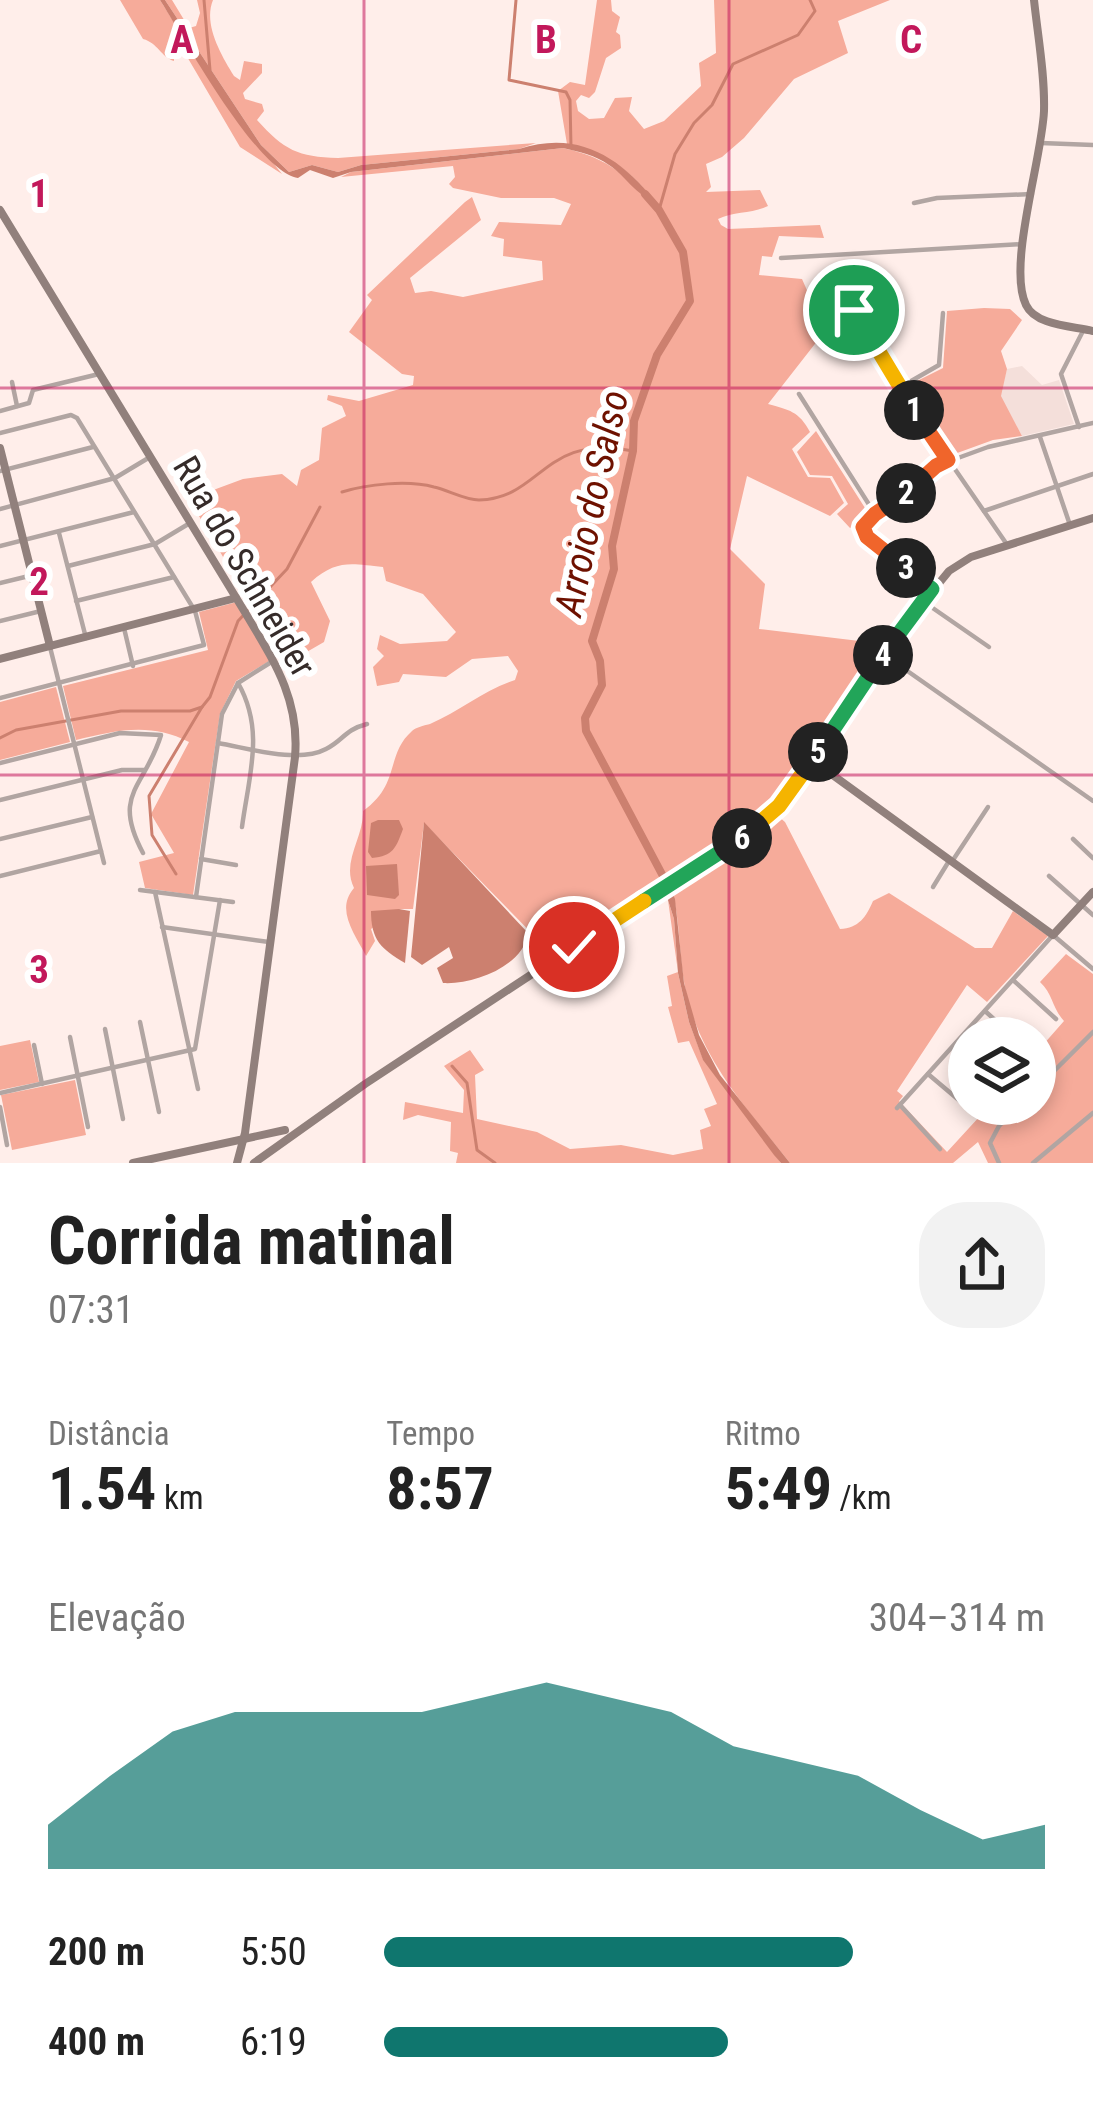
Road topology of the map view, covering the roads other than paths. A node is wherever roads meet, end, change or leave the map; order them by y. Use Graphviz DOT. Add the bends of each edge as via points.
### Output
graph roads {
  1 [pos="1034,0"];
  2 [pos="1041,142"];
  3 [pos="1093,145"];
  4 [pos="1032,194"];
  5 [pos="914,202"];
  6 [pos="0,210"];
  7 [pos="1023,244"];
  8 [pos="782,258"];
  9 [pos="854,310"];
  10 [pos="943,313"];
  11 [pos="1089,330"];
  12 [pos="100,374"];
  13 [pos="12,382"];
  14 [pos="899,388"];
  15 [pos="799,394"];
  16 [pos="17,406"];
  17 [pos="0,411"];
  18 [pos="1093,423"];
  19 [pos="1079,427"];
  20 [pos="0,433"];
  21 [pos="1040,437"];
  22 [pos="95,447"];
  23 [pos="0,448"];
  24 [pos="150,458"];
  25 [pos="948,460"];
  26 [pos="3,470"];
  27 [pos="1093,475"];
  28 [pos="116,478"];
  29 [pos="1057,487"];
  30 [pos="15,505"];
  31 [pos="0,508"];
  32 [pos="135,512"];
  33 [pos="984,512"];
  34 [pos="875,514"];
  35 [pos="1093,518"];
  36 [pos="190,523"];
  37 [pos="1070,525"];
  38 [pos="59,531"];
  39 [pos="24,540"];
  40 [pos="154,544"];
  41 [pos="0,545"];
  42 [pos="1008,546"];
  43 [pos="68,566"];
  44 [pos="32,575"];
  45 [pos="174,577"];
  46 [pos="0,583"];
  47 [pos="932,589"];
  48 [pos="236,598"];
  49 [pos="922,601"];
  50 [pos="76,602"];
  51 [pos="195,610"];
  52 [pos="40,611"];
  53 [pos="0,621"];
  54 [pos="124,628"];
  55 [pos="86,638"];
  56 [pos="50,646"];
  57 [pos="989,647"];
  58 [pos="884,654"];
  59 [pos="0,659"];
  60 [pos="274,661"];
  61 [pos="133,666"];
  62 [pos="238,683"];
  63 [pos="59,684"];
  64 [pos="0,698"];
  65 [pos="367,724"];
  66 [pos="218,743"];
  67 [pos="74,744"];
  68 [pos="253,748"];
  69 [pos="295,754"];
  70 [pos="812,760"];
  71 [pos="0,763"];
  72 [pos="144,770"];
  73 [pos="83,780"];
  74 [pos="0,800"];
  75 [pos="1093,801"];
  76 [pos="988,807"];
  77 [pos="92,817"];
  78 [pos="242,827"];
  79 [pos="0,839"];
  80 [pos="1073,839"];
  81 [pos="101,851"];
  82 [pos="143,853"];
  83 [pos="1093,858"];
  84 [pos="952,859"];
  85 [pos="201,860"];
  86 [pos="104,863"];
  87 [pos="236,865"];
  88 [pos="0,876"];
  89 [pos="1049,876"];
  90 [pos="932,887"];
  91 [pos="140,890"];
  92 [pos="154,892"];
  93 [pos="1093,892"];
  94 [pos="196,897"];
  95 [pos="220,900"];
  96 [pos="233,902"];
  97 [pos="1082,904"];
  98 [pos="1093,915"];
  99 [pos="162,927"];
  100 [pos="214,934"];
  101 [pos="1053,935"];
  102 [pos="269,942"];
  103 [pos="1093,969"];
  104 [pos="1013,980"];
  105 [pos="985,1011"];
  106 [pos="979,1017"];
  107 [pos="992,1017"];
  108 [pos="1054,1017"];
  109 [pos="140,1022"];
  110 [pos="105,1029"];
  111 [pos="1093,1032"];
  112 [pos="70,1037"];
  113 [pos="34,1045"];
  114 [pos="948,1051"];
  115 [pos="189,1053"];
  116 [pos="148,1062"];
  117 [pos="1056,1069"];
  118 [pos="112,1070"];
  119 [pos="928,1074"];
  120 [pos="77,1077"];
  121 [pos="42,1084"];
  122 [pos="197,1089"];
  123 [pos="948,1091"];
  124 [pos="0,1093"];
  125 [pos="0,1107"];
  126 [pos="159,1112"];
  127 [pos="1093,1113"];
  128 [pos="123,1119"];
  129 [pos="308,1123"];
  130 [pos="1000,1125"];
  131 [pos="88,1127"];
  132 [pos="247,1141"];
  133 [pos="8,1145"];
  134 [pos="940,1149"];
  135 [pos="258,1159"];
  136 [pos="133,1163"];
  137 [pos="238,1163"];
  138 [pos="999,1163"];
  139 [pos="1033,1163"];
  1 -- 2 [label="street"];
  2 -- 3 [label="street"];
  2 -- 4 [label="street"];
  4 -- 5 [label="street"];
  4 -- 7 [label="street"];
  6 -- 12 [label="street, Rua do Schneider"];
  7 -- 8 [label="street"];
  7 -- 11 [label="street" via="1029,311"];
  9 -- 14 [label="street"];
  10 -- 14 [label="street" via="939,365"];
  11 -- 19 [label="street" via="1061,374"];
  12 -- 16 [label="street" via="31,391 29,403"];
  12 -- 24 [label="street, Rua do Schneider"];
  13 -- 16 [label="street"];
  14 -- 25 [label="street"];
  15 -- 34 [label="street"];
  16 -- 17 [label="street"];
  18 -- 19 [label="street"];
  19 -- 21 [label="street"];
  20 -- 22 [label="street" via="74,416"];
  21 -- 25 [label="street"];
  21 -- 29 [label="street"];
  22 -- 26 [label="street"];
  22 -- 28 [label="street"];
  23 -- 26 [label="street"];
  24 -- 28 [label="street"];
  24 -- 36 [label="street, Rua do Schneider"];
  25 -- 33 [label="street"];
  25 -- 34 [label="street"];
  26 -- 30 [label="street"];
  27 -- 29 [label="street"];
  28 -- 30 [label="street"];
  28 -- 32 [label="street"];
  29 -- 33 [label="street"];
  29 -- 37 [label="street"];
  30 -- 31 [label="street"];
  30 -- 39 [label="street"];
  32 -- 38 [label="street"];
  32 -- 40 [label="street"];
  33 -- 42 [label="street"];
  34 -- 47 [label="street" via="863,527 867,537"];
  35 -- 37 [label="street"];
  36 -- 40 [label="street"];
  36 -- 48 [label="street, Rua do Schneider"];
  37 -- 42 [label="street"];
  38 -- 39 [label="street"];
  38 -- 43 [label="street"];
  39 -- 41 [label="street"];
  39 -- 44 [label="street"];
  40 -- 43 [label="street"];
  40 -- 45 [label="street"];
  42 -- 47 [label="street" via="971,557"];
  43 -- 50 [label="street"];
  44 -- 46 [label="street"];
  44 -- 52 [label="street"];
  45 -- 50 [label="street"];
  45 -- 51 [label="street"];
  47 -- 49 [label="street"];
  48 -- 51 [label="street"];
  48 -- 60 [label="street, Rua do Schneider"];
  49 -- 57 [label="street"];
  49 -- 58 [label="street"];
  50 -- 55 [label="street"];
  51 -- 54 [label="street"];
  51 -- 61 [label="street" via="204,648"];
  52 -- 53 [label="street"];
  52 -- 56 [label="street"];
  54 -- 55 [label="street"];
  54 -- 61 [label="street"];
  55 -- 56 [label="street"];
  56 -- 59 [label="street"];
  56 -- 63 [label="street"];
  58 -- 70 [label="street"];
  58 -- 75 [label="street"];
  60 -- 62 [label="street"];
  60 -- 69 [label="street, Rua do Schneider" via="295,711"];
  61 -- 63 [label="street"];
  62 -- 66 [label="street"];
  62 -- 68 [label="street" via="251,706"];
  63 -- 64 [label="street"];
  63 -- 67 [label="street"];
  65 -- 69 [label="street" via="328,748"];
  66 -- 68 [label="street"];
  66 -- 85 [label="street"];
  67 -- 71 [label="street"];
  67 -- 72 [label="street" via="158,733"];
  67 -- 73 [label="street"];
  68 -- 69 [label="street"];
  68 -- 78 [label="street"];
  69 -- 102 [label="street, Rua do Schneider"];
  70 -- 84 [label="street"];
  70 -- 129 [label="street" via="764,822"];
  72 -- 73 [label="street"];
  72 -- 82 [label="street" via="128,818"];
  73 -- 74 [label="street"];
  73 -- 77 [label="street"];
  76 -- 84 [label="street"];
  77 -- 79 [label="street"];
  77 -- 81 [label="street"];
  80 -- 83 [label="street"];
  81 -- 86 [label="street"];
  81 -- 88 [label="street"];
  84 -- 90 [label="street"];
  84 -- 101 [label="street"];
  85 -- 87 [label="street"];
  85 -- 94 [label="street"];
  89 -- 97 [label="street"];
  91 -- 92 [label="street"];
  92 -- 94 [label="street"];
  92 -- 99 [label="street"];
  93 -- 97 [label="street"];
  94 -- 95 [label="street"];
  95 -- 96 [label="street"];
  95 -- 100 [label="street"];
  97 -- 98 [label="street"];
  97 -- 101 [label="street"];
  99 -- 100 [label="street"];
  99 -- 115 [label="street"];
  100 -- 102 [label="street"];
  100 -- 115 [label="street"];
  101 -- 103 [label="street"];
  101 -- 104 [label="street"];
  102 -- 132 [label="street, Rua do Schneider"];
  104 -- 105 [label="street"];
  104 -- 108 [label="street"];
  105 -- 106 [label="street"];
  105 -- 107 [label="street"];
  109 -- 116 [label="street"];
  110 -- 118 [label="street"];
  111 -- 117 [label="street"];
  112 -- 120 [label="street"];
  113 -- 121 [label="street"];
  114 -- 119 [label="street"];
  115 -- 116 [label="street"];
  115 -- 122 [label="street"];
  116 -- 118 [label="street"];
  116 -- 126 [label="street"];
  118 -- 120 [label="street"];
  118 -- 128 [label="street"];
  119 -- 123 [label="street"];
  119 -- 134 [label="street" via="898,1107"];
  120 -- 121 [label="street"];
  120 -- 131 [label="street"];
  121 -- 124 [label="street"];
  125 -- 133 [label="street"];
  127 -- 139 [label="street"];
  129 -- 132 [label="street"];
  129 -- 135 [label="street"];
  130 -- 138 [label="street" via="990,1143"];
  132 -- 135 [label="street"];
  132 -- 135 [label="street" via="265,1149"];
  132 -- 136 [label="street"];
  132 -- 137 [label="street"];
}
